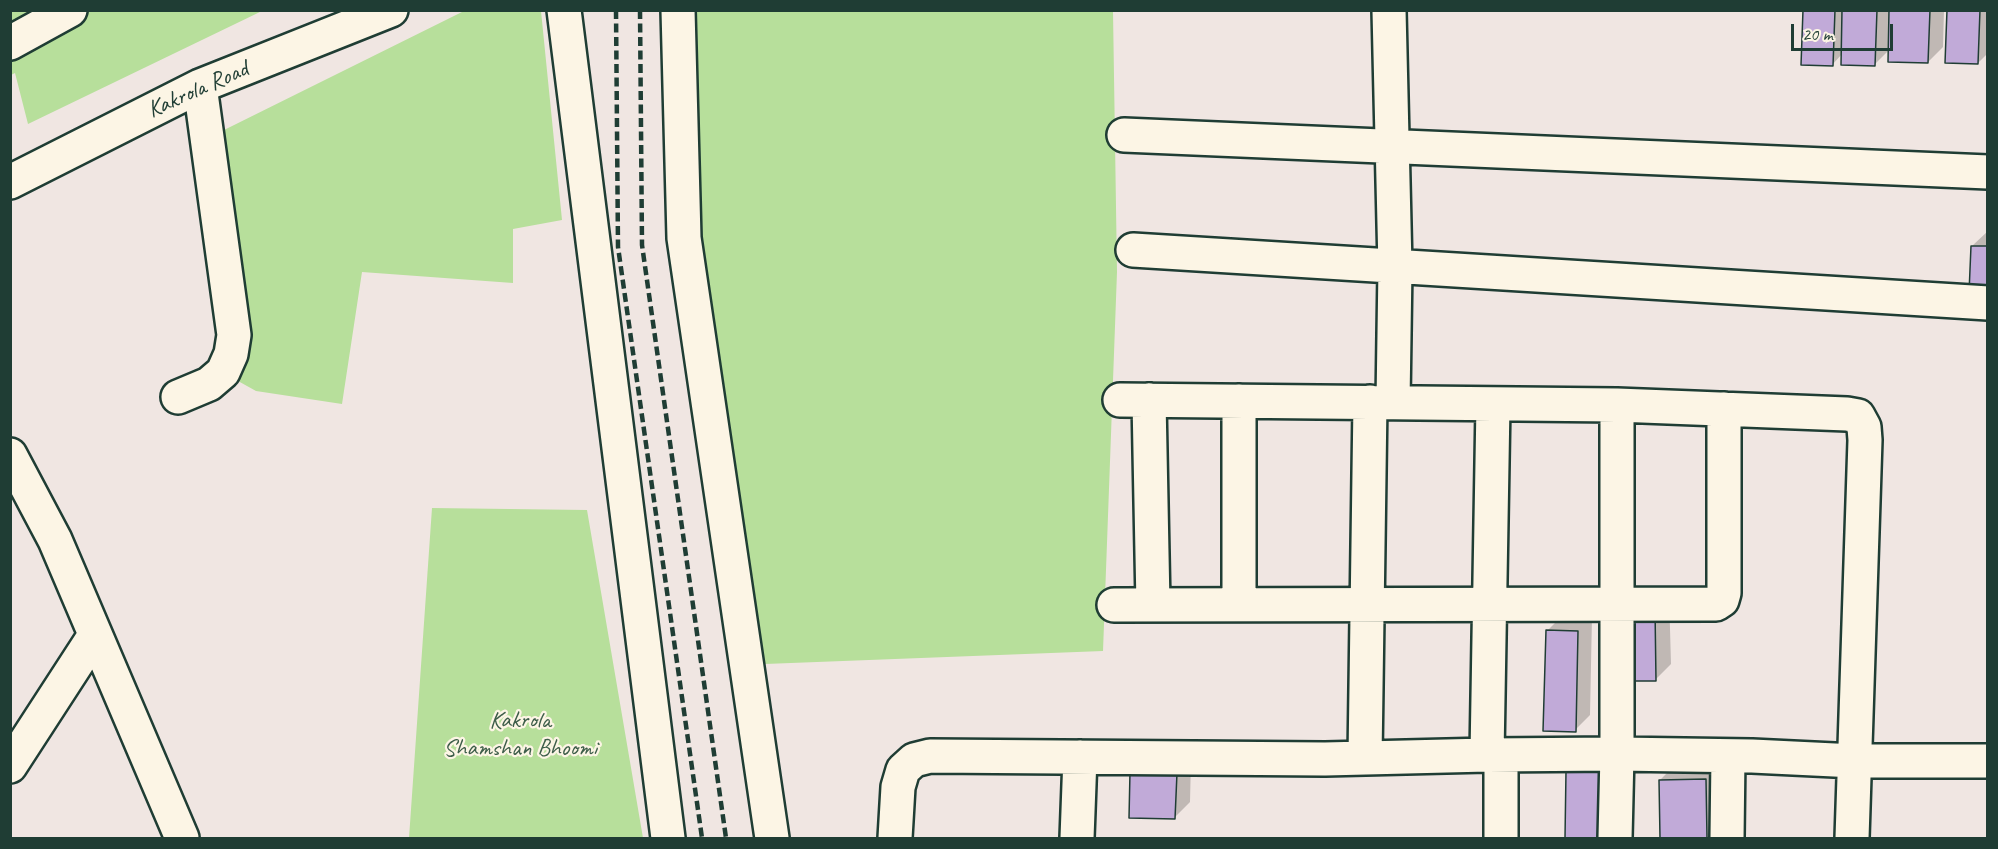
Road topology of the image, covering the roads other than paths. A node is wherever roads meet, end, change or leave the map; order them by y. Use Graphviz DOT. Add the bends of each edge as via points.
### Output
graph roads {
  1 [pos="70,10"];
  2 [pos="391,10"];
  3 [pos="564,10"];
  4 [pos="678,10"];
  5 [pos="1389,10"];
  6 [pos="10,43"];
  7 [pos="200,86"];
  8 [pos="1124,135"];
  9 [pos="1393,147"];
  10 [pos="1988,172"];
  11 [pos="10,183"];
  12 [pos="1132,250"];
  13 [pos="1395,267"];
  14 [pos="1988,303"];
  15 [pos="178,397"];
  16 [pos="1239,401"];
  17 [pos="1382,402"];
  18 [pos="1492,404"];
  19 [pos="1617,405"];
  20 [pos="1724,409"];
  21 [pos="10,455"];
  22 [pos="1367,604"];
  23 [pos="1489,604"];
  24 [pos="1114,605"];
  25 [pos="1154,605"];
  26 [pos="1239,605"];
  27 [pos="1617,606"];
  28 [pos="95,635"];
  29 [pos="1617,754"];
  30 [pos="1494,755"];
  31 [pos="1728,756"];
  32 [pos="1080,757"];
  33 [pos="1365,758"];
  34 [pos="1855,761"];
  35 [pos="1988,761"];
  36 [pos="10,766"];
  37 [pos="182,838"];
  38 [pos="668,838"];
  39 [pos="772,838"];
  40 [pos="896,838"];
  41 [pos="1077,838"];
  42 [pos="1501,838"];
  43 [pos="1615,838"];
  44 [pos="1727,838"];
  45 [pos="1852,838"];
  1 -- 6 [label="street"];
  2 -- 7 [label="street, Kakrola Road"];
  3 -- 38 [label="street"];
  4 -- 39 [label="street" via="684,238"];
  5 -- 9 [label="street"];
  7 -- 11 [label="street, Kakrola Road"];
  7 -- 15 [label="street" via="234,334 223,372 209,384"];
  8 -- 9 [label="street"];
  9 -- 10 [label="street"];
  9 -- 13 [label="street"];
  12 -- 13 [label="street"];
  13 -- 14 [label="street"];
  13 -- 17 [label="street"];
  16 -- 17 [label="street"];
  16 -- 25 [label="street" via="1135,400"];
  16 -- 26 [label="street"];
  17 -- 18 [label="street"];
  17 -- 22 [label="street"];
  18 -- 19 [label="street"];
  18 -- 23 [label="street"];
  19 -- 20 [label="street"];
  19 -- 27 [label="street"];
  20 -- 27 [label="street" via="1722,600 1708,606"];
  20 -- 34 [label="street" via="1847,414 1858,416 1864,427"];
  21 -- 28 [label="street" via="55,540"];
  22 -- 23 [label="street"];
  22 -- 26 [label="street"];
  22 -- 33 [label="street"];
  23 -- 27 [label="street"];
  23 -- 30 [label="street"];
  24 -- 25 [label="street"];
  25 -- 26 [label="street"];
  27 -- 29 [label="street"];
  28 -- 36 [label="street"];
  28 -- 37 [label="street"];
  29 -- 30 [label="street"];
  29 -- 31 [label="street"];
  29 -- 43 [label="street"];
  30 -- 33 [label="street"];
  30 -- 42 [label="street"];
  31 -- 34 [label="street"];
  31 -- 44 [label="street"];
  32 -- 33 [label="street"];
  32 -- 40 [label="street" via="930,756 914,760 903,770 898,787"];
  32 -- 41 [label="street"];
  34 -- 35 [label="street"];
  34 -- 45 [label="street"];
}
